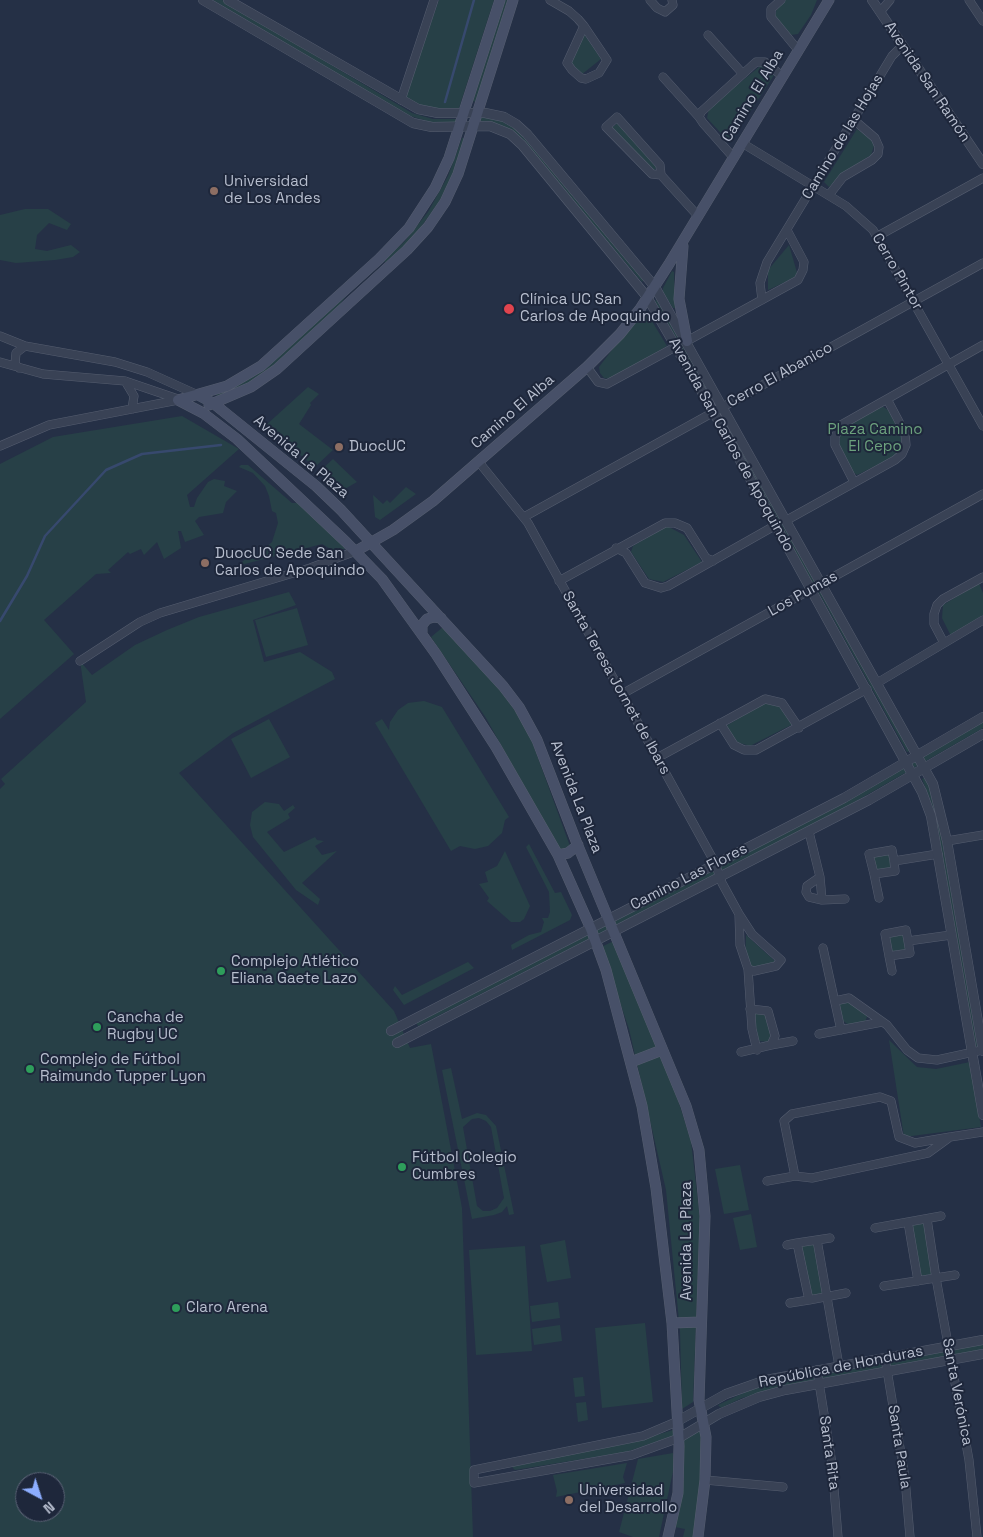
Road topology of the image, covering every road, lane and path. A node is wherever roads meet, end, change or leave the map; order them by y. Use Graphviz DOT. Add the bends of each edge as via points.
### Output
graph roads {
  1 [pos="203,0"];
  2 [pos="228,0"];
  3 [pos="434,0"];
  4 [pos="500,0"];
  5 [pos="513,0"];
  6 [pos="550,0"];
  7 [pos="650,0"];
  8 [pos="672,0"];
  9 [pos="781,0"];
  10 [pos="822,0"];
  11 [pos="829,0"];
  12 [pos="872,0"];
  13 [pos="890,0"];
  14 [pos="969,0"];
  15 [pos="880,12"];
  16 [pos="820,14"];
  17 [pos="983,21"];
  18 [pos="584,26"];
  19 [pos="708,35"];
  20 [pos="902,46"];
  21 [pos="798,50"];
  22 [pos="742,74"];
  23 [pos="663,76"];
  24 [pos="782,76"];
  25 [pos="400,100"];
  26 [pos="478,112"];
  27 [pos="464,113"];
  28 [pos="699,116"];
  29 [pos="854,120"];
  30 [pos="460,126"];
  31 [pos="474,126"];
  32 [pos="742,143"];
  33 [pos="733,157"];
  34 [pos="983,164"];
  35 [pos="661,175"];
  36 [pos="983,178"];
  37 [pos="814,186"];
  38 [pos="829,195"];
  39 [pos="698,216"];
  40 [pos="787,230"];
  41 [pos="878,236"];
  42 [pos="684,238"];
  43 [pos="983,263"];
  44 [pos="655,287"];
  45 [pos="648,297"];
  46 [pos="762,300"];
  47 [pos="914,301"];
  48 [pos="0,336"];
  49 [pos="687,341"];
  50 [pos="983,345"];
  51 [pos="25,346"];
  52 [pos="676,346"];
  53 [pos="0,362"];
  54 [pos="949,364"];
  55 [pos="588,367"];
  56 [pos="18,368"];
  57 [pos="147,372"];
  58 [pos="125,381"];
  59 [pos="137,385"];
  60 [pos="198,395"];
  61 [pos="887,399"];
  62 [pos="178,400"];
  63 [pos="213,403"];
  64 [pos="723,406"];
  65 [pos="132,409"];
  66 [pos="196,409"];
  67 [pos="713,411"];
  68 [pos="983,426"];
  69 [pos="0,446"];
  70 [pos="478,461"];
  71 [pos="854,482"];
  72 [pos="983,494"];
  73 [pos="524,517"];
  74 [pos="787,520"];
  75 [pos="776,525"];
  76 [pos="372,543"];
  77 [pos="616,548"];
  78 [pos="356,551"];
  79 [pos="713,561"];
  80 [pos="983,577"];
  81 [pos="560,581"];
  82 [pos="822,583"];
  83 [pos="812,589"];
  84 [pos="441,618"];
  85 [pos="983,620"];
  86 [pos="422,633"];
  87 [pos="944,643"];
  88 [pos="80,661"];
  89 [pos="877,683"];
  90 [pos="867,689"];
  91 [pos="622,694"];
  92 [pos="983,717"];
  93 [pos="720,723"];
  94 [pos="799,728"];
  95 [pos="983,734"];
  96 [pos="918,756"];
  97 [pos="657,758"];
  98 [pos="908,762"];
  99 [pos="925,768"];
  100 [pos="914,774"];
  101 [pos="808,832"];
  102 [pos="983,835"];
  103 [pos="947,841"];
  104 [pos="578,845"];
  105 [pos="938,854"];
  106 [pos="558,855"];
  107 [pos="894,861"];
  108 [pos="715,863"];
  109 [pos="874,874"];
  110 [pos="721,876"];
  111 [pos="820,877"];
  112 [pos="879,898"];
  113 [pos="845,899"];
  114 [pos="822,900"];
  115 [pos="739,914"];
  116 [pos="609,918"];
  117 [pos="591,929"];
  118 [pos="615,932"];
  119 [pos="951,935"];
  120 [pos="908,940"];
  121 [pos="596,942"];
  122 [pos="823,948"];
  123 [pos="890,956"];
  124 [pos="748,969"];
  125 [pos="892,971"];
  126 [pos="835,1001"];
  127 [pos="750,1009"];
  128 [pos="429,1011"];
  129 [pos="882,1022"];
  130 [pos="435,1023"];
  131 [pos="391,1030"];
  132 [pos="841,1030"];
  133 [pos="819,1034"];
  134 [pos="794,1041"];
  135 [pos="397,1042"];
  136 [pos="771,1045"];
  137 [pos="662,1050"];
  138 [pos="757,1050"];
  139 [pos="983,1050"];
  140 [pos="741,1052"];
  141 [pos="972,1053"];
  142 [pos="631,1062"];
  143 [pos="983,1115"];
  144 [pos="983,1132"];
  145 [pos="950,1136"];
  146 [pos="915,1143"];
  147 [pos="917,1156"];
  148 [pos="795,1176"];
  149 [pos="767,1181"];
  150 [pos="941,1216"];
  151 [pos="927,1219"];
  152 [pos="908,1222"];
  153 [pos="876,1228"];
  154 [pos="830,1238"];
  155 [pos="817,1240"];
  156 [pos="797,1243"];
  157 [pos="787,1245"];
  158 [pos="955,1275"];
  159 [pos="936,1278"];
  160 [pos="918,1281"];
  161 [pos="884,1286"];
  162 [pos="846,1293"];
  163 [pos="828,1296"];
  164 [pos="809,1300"];
  165 [pos="790,1303"];
  166 [pos="701,1322"];
  167 [pos="672,1323"];
  168 [pos="983,1340"];
  169 [pos="948,1346"];
  170 [pos="983,1354"];
  171 [pos="884,1358"];
  172 [pos="950,1360"];
  173 [pos="839,1366"];
  174 [pos="817,1370"];
  175 [pos="887,1372"];
  176 [pos="818,1384"];
  177 [pos="700,1409"];
  178 [pos="676,1422"];
  179 [pos="704,1424"];
  180 [pos="679,1438"];
  181 [pos="508,1464"];
  182 [pos="505,1477"];
  183 [pos="705,1480"];
  184 [pos="783,1487"];
  185 [pos="668,1537"];
  186 [pos="698,1537"];
  187 [pos="838,1537"];
  188 [pos="910,1537"];
  189 [pos="977,1537"];
  1 -- 30 [label="street, Avenida San Carlos de Apoquindo" via="413,123 432,127"];
  2 -- 25 [label="street, Avenida San Carlos de Apoquindo"];
  3 -- 25 [label="street"];
  4 -- 27 [label="main road"];
  5 -- 26 [label="main road"];
  6 -- 18 [label="street" via="569,11"];
  7 -- 8 [label="street" via="665,12 673,5"];
  9 -- 21 [label="street" via="771,9 772,17"];
  10 -- 16 [label="main road, Camino El Alba"];
  11 -- 16 [label="main road, Camino El Alba"];
  12 -- 15 [label="street, Avenida San Ramón"];
  13 -- 15 [label="street"];
  14 -- 17 [label="street"];
  15 -- 20 [label="street, Avenida San Ramón"];
  16 -- 21 [label="main road, Camino El Alba"];
  18 -- 18 [label="street" via="568,63 572,70 586,79 599,73 607,60"];
  19 -- 22 [label="street"];
  20 -- 29 [label="street, Camino de las Hojas" via="892,56"];
  20 -- 34 [label="street, Avenida San Ramón"];
  21 -- 24 [label="main road, Camino El Alba"];
  22 -- 24 [label="street" via="760,61"];
  22 -- 28 [label="street"];
  23 -- 28 [label="street"];
  24 -- 32 [label="main road, Camino El Alba"];
  25 -- 27 [label="street, Avenida San Carlos de Apoquindo" via="428,111"];
  26 -- 27 [label="street, Avenida San Carlos de Apoquindo"];
  26 -- 31 [label="main road"];
  26 -- 44 [label="street, Avenida San Carlos de Apoquindo" via="504,117 522,128"];
  27 -- 30 [label="main road"];
  28 -- 33 [label="street"];
  29 -- 37 [label="street, Camino de las Hojas"];
  29 -- 38 [label="street" via="874,138 879,147 878,154 843,178"];
  30 -- 31 [label="street, Avenida San Carlos de Apoquindo"];
  30 -- 60 [label="main road" via="436,188 399,239 261,366 238,381"];
  31 -- 45 [label="street, Avenida San Carlos de Apoquindo" via="495,127 516,139"];
  31 -- 63 [label="main road" via="452,188 418,239 277,369 251,387"];
  32 -- 33 [label="main road, Camino El Alba"];
  32 -- 37 [label="street, Cerro Pintor"];
  33 -- 39 [label="main road, Camino El Alba"];
  35 -- 35 [label="street" via="660,165 617,117 606,127 652,174"];
  35 -- 39 [label="street"];
  36 -- 41 [label="street"];
  37 -- 38 [label="street, Cerro Pintor"];
  37 -- 40 [label="street, Camino de las Hojas"];
  38 -- 41 [label="street, Cerro Pintor" via="854,212"];
  39 -- 42 [label="main road, Camino El Alba"];
  40 -- 46 [label="street, Camino de las Hojas" via="764,269 760,283"];
  40 -- 46 [label="street" via="803,259 802,274 792,285"];
  41 -- 47 [label="street, Cerro Pintor"];
  42 -- 44 [label="main road, Camino El Alba"];
  42 -- 49 [label="main road" via="679,292"];
  43 -- 47 [label="street, Cerro El Abanico"];
  44 -- 45 [label="main road, Camino El Alba"];
  44 -- 49 [label="street, Avenida San Carlos de Apoquindo"];
  45 -- 52 [label="street, Avenida San Carlos de Apoquindo"];
  45 -- 55 [label="main road, Camino El Alba" via="620,334"];
  46 -- 49 [label="street"];
  47 -- 54 [label="street, Cerro Pintor"];
  47 -- 64 [label="street, Cerro El Abanico"];
  48 -- 51 [label="street, Avenida La Plaza"];
  49 -- 64 [label="street, Avenida San Carlos de Apoquindo"];
  50 -- 54 [label="street"];
  51 -- 56 [label="street" via="14,358"];
  51 -- 57 [label="street, Avenida La Plaza" via="115,362"];
  52 -- 55 [label="street" via="607,384 598,382"];
  52 -- 67 [label="street, Avenida San Carlos de Apoquindo"];
  53 -- 56 [label="street, Avenida La Plaza"];
  54 -- 61 [label="street"];
  54 -- 68 [label="street, Cerro Pintor"];
  55 -- 70 [label="main road, Camino El Alba"];
  56 -- 58 [label="street, Avenida La Plaza" via="56,376"];
  57 -- 59 [label="street"];
  57 -- 60 [label="street, Avenida La Plaza"];
  58 -- 59 [label="street, Avenida La Plaza"];
  58 -- 65 [label="street" via="134,396"];
  59 -- 62 [label="street, Avenida La Plaza"];
  60 -- 62 [label="main road"];
  60 -- 63 [label="main road, Avenida La Plaza"];
  61 -- 71 [label="street" via="905,433 904,450 895,460"];
  61 -- 71 [label="street" via="844,422 836,432 837,450"];
  62 -- 65 [label="street"];
  62 -- 66 [label="main road, Avenida La Plaza"];
  63 -- 66 [label="main road"];
  63 -- 76 [label="main road, Avenida La Plaza" via="316,486"];
  64 -- 67 [label="street, Cerro El Abanico"];
  64 -- 74 [label="street, Avenida San Carlos de Apoquindo"];
  65 -- 69 [label="street" via="49,426"];
  66 -- 78 [label="main road, Avenida La Plaza" via="237,438"];
  67 -- 73 [label="street, Cerro El Abanico"];
  67 -- 75 [label="street, Avenida San Carlos de Apoquindo"];
  70 -- 73 [label="street, Santa Teresa Jornet de Ibars"];
  70 -- 76 [label="main road, Camino El Alba" via="417,513"];
  71 -- 74 [label="street"];
  72 -- 82 [label="street, Los Pumas"];
  73 -- 81 [label="street, Santa Teresa Jornet de Ibars"];
  74 -- 82 [label="street, Avenida San Carlos de Apoquindo"];
  75 -- 79 [label="street"];
  75 -- 83 [label="street, Avenida San Carlos de Apoquindo"];
  76 -- 78 [label="main road, Camino El Alba"];
  76 -- 84 [label="main road, Avenida La Plaza"];
  77 -- 79 [label="street" via="661,524 675,523 690,531 706,558"];
  77 -- 79 [label="street" via="626,553 646,583 657,588 668,586"];
  77 -- 81 [label="street"];
  78 -- 86 [label="main road, Avenida La Plaza" via="377,573"];
  78 -- 88 [label="street, Camino El Alba" via="274,580 160,613 140,622"];
  80 -- 87 [label="street" via="937,605 934,619"];
  81 -- 91 [label="street, Santa Teresa Jornet de Ibars"];
  82 -- 83 [label="street, Los Pumas"];
  82 -- 89 [label="street, Avenida San Carlos de Apoquindo"];
  83 -- 90 [label="street, Avenida San Carlos de Apoquindo"];
  83 -- 91 [label="street, Los Pumas"];
  84 -- 86 [label="main road" via="427,619 422,625"];
  84 -- 104 [label="main road, Avenida La Plaza" via="524,714 541,748"];
  85 -- 87 [label="street"];
  86 -- 106 [label="main road, Avenida La Plaza" via="486,730"];
  87 -- 89 [label="street"];
  89 -- 96 [label="street, Avenida San Carlos de Apoquindo"];
  90 -- 94 [label="street"];
  90 -- 98 [label="street, Avenida San Carlos de Apoquindo"];
  91 -- 97 [label="street, Santa Teresa Jornet de Ibars"];
  92 -- 96 [label="street, Camino Las Flores"];
  93 -- 94 [label="street" via="734,745 748,750 761,748"];
  93 -- 94 [label="street" via="758,701 769,699 778,700 786,706"];
  93 -- 97 [label="street"];
  95 -- 99 [label="street, Camino Las Flores"];
  96 -- 98 [label="street, Camino Las Flores"];
  96 -- 99 [label="street, Avenida San Carlos de Apoquindo"];
  97 -- 108 [label="street, Santa Teresa Jornet de Ibars"];
  98 -- 100 [label="street, Avenida San Carlos de Apoquindo"];
  98 -- 108 [label="street, Camino Las Flores"];
  99 -- 100 [label="street, Camino Las Flores"];
  99 -- 103 [label="street, Avenida San Carlos de Apoquindo" via="938,799"];
  100 -- 101 [label="street, Camino Las Flores"];
  100 -- 105 [label="street, Avenida San Carlos de Apoquindo" via="931,816"];
  101 -- 110 [label="street, Camino Las Flores"];
  101 -- 111 [label="street"];
  102 -- 103 [label="street"];
  103 -- 139 [label="street, Avenida San Carlos de Apoquindo"];
  104 -- 106 [label="main road" via="568,854"];
  104 -- 116 [label="main road, Avenida La Plaza"];
  105 -- 107 [label="street"];
  105 -- 119 [label="street, Avenida San Carlos de Apoquindo"];
  106 -- 117 [label="main road, Avenida La Plaza"];
  107 -- 109 [label="street" via="895,871"];
  107 -- 109 [label="street" via="892,850 870,854"];
  108 -- 110 [label="street, Santa Teresa Jornet de Ibars"];
  108 -- 116 [label="street, Camino Las Flores"];
  109 -- 112 [label="street"];
  110 -- 115 [label="street, Santa Teresa Jornet de Ibars"];
  110 -- 118 [label="street, Camino Las Flores"];
  111 -- 114 [label="street"];
  111 -- 114 [label="street" via="807,886 806,892 812,899"];
  113 -- 114 [label="street"];
  115 -- 124 [label="street, Santa Teresa Jornet de Ibars" via="740,945"];
  115 -- 124 [label="street, Santa Teresa Jornet de Ibars" via="752,934 781,960 776,966 754,971"];
  116 -- 117 [label="street, Camino Las Flores"];
  116 -- 118 [label="main road, Avenida La Plaza"];
  117 -- 121 [label="main road, Avenida La Plaza"];
  117 -- 128 [label="street, Camino Las Flores"];
  118 -- 121 [label="street, Camino Las Flores"];
  118 -- 137 [label="main road, Avenida La Plaza"];
  119 -- 120 [label="street"];
  119 -- 141 [label="street, Avenida San Carlos de Apoquindo"];
  120 -- 123 [label="street" via="910,953"];
  120 -- 123 [label="street" via="906,930 885,934"];
  121 -- 130 [label="street, Camino Las Flores"];
  121 -- 142 [label="main road, Avenida La Plaza"];
  122 -- 126 [label="street"];
  123 -- 125 [label="street"];
  124 -- 127 [label="street, Santa Teresa Jornet de Ibars"];
  126 -- 129 [label="street" via="849,998"];
  126 -- 132 [label="street"];
  127 -- 136 [label="street" via="768,1011 775,1036"];
  127 -- 138 [label="street, Santa Teresa Jornet de Ibars"];
  128 -- 130 [label="street"];
  128 -- 131 [label="street, Camino Las Flores"];
  129 -- 132 [label="street"];
  129 -- 141 [label="street" via="918,1058 937,1060"];
  130 -- 135 [label="street, Camino Las Flores"];
  132 -- 133 [label="street"];
  134 -- 136 [label="street"];
  136 -- 138 [label="street"];
  137 -- 142 [label="main road"];
  137 -- 166 [label="main road, Avenida La Plaza" via="691,1120 702,1166"];
  138 -- 140 [label="street"];
  139 -- 141 [label="street"];
  141 -- 143 [label="street, Avenida San Carlos de Apoquindo"];
  142 -- 167 [label="main road, Avenida La Plaza" via="647,1128"];
  144 -- 145 [label="street"];
  145 -- 146 [label="street"];
  145 -- 147 [label="street" via="928,1153"];
  146 -- 147 [label="street"];
  146 -- 148 [label="street" via="899,1137 892,1101 880,1097 792,1114 784,1121"];
  147 -- 148 [label="street" via="812,1178"];
  148 -- 149 [label="street"];
  150 -- 151 [label="street"];
  151 -- 152 [label="street"];
  151 -- 159 [label="street, Santa Verónica"];
  152 -- 153 [label="street"];
  152 -- 160 [label="street"];
  154 -- 155 [label="street"];
  155 -- 156 [label="street"];
  155 -- 163 [label="street"];
  156 -- 157 [label="street"];
  156 -- 164 [label="street"];
  158 -- 159 [label="street"];
  159 -- 160 [label="street"];
  159 -- 169 [label="street, Santa Verónica"];
  160 -- 161 [label="street"];
  162 -- 163 [label="street"];
  163 -- 164 [label="street"];
  163 -- 173 [label="street"];
  164 -- 165 [label="street"];
  166 -- 167 [label="main road"];
  166 -- 177 [label="main road, Avenida La Plaza"];
  167 -- 178 [label="main road, Avenida La Plaza"];
  168 -- 169 [label="street, República de Honduras"];
  169 -- 171 [label="street, República de Honduras"];
  169 -- 172 [label="street, Santa Verónica"];
  170 -- 172 [label="street, República de Honduras"];
  171 -- 173 [label="street, República de Honduras"];
  171 -- 175 [label="street, Santa Paula"];
  172 -- 175 [label="street, República de Honduras"];
  172 -- 189 [label="street, Santa Verónica" via="969,1460"];
  173 -- 174 [label="street, República de Honduras"];
  174 -- 176 [label="street, Santa Rita"];
  174 -- 177 [label="street, República de Honduras" via="746,1386"];
  175 -- 176 [label="street, República de Honduras"];
  175 -- 188 [label="street, Santa Paula" via="905,1478"];
  176 -- 179 [label="street, República de Honduras" via="759,1397"];
  176 -- 187 [label="street, Santa Rita" via="832,1464"];
  177 -- 178 [label="street, República de Honduras"];
  177 -- 179 [label="main road, Avenida La Plaza"];
  178 -- 180 [label="main road, Avenida La Plaza"];
  178 -- 181 [label="street, República de Honduras" via="643,1436"];
  179 -- 180 [label="street, República de Honduras"];
  179 -- 183 [label="main road, Avenida La Plaza"];
  180 -- 182 [label="street, República de Honduras" via="630,1455"];
  180 -- 185 [label="main road, Avenida La Plaza" via="678,1493"];
  181 -- 182 [label="street"];
  181 -- 182 [label="street, República de Honduras" via="474,1470 474,1483"];
  183 -- 184 [label="street"];
  183 -- 186 [label="main road, Avenida La Plaza"];
}
